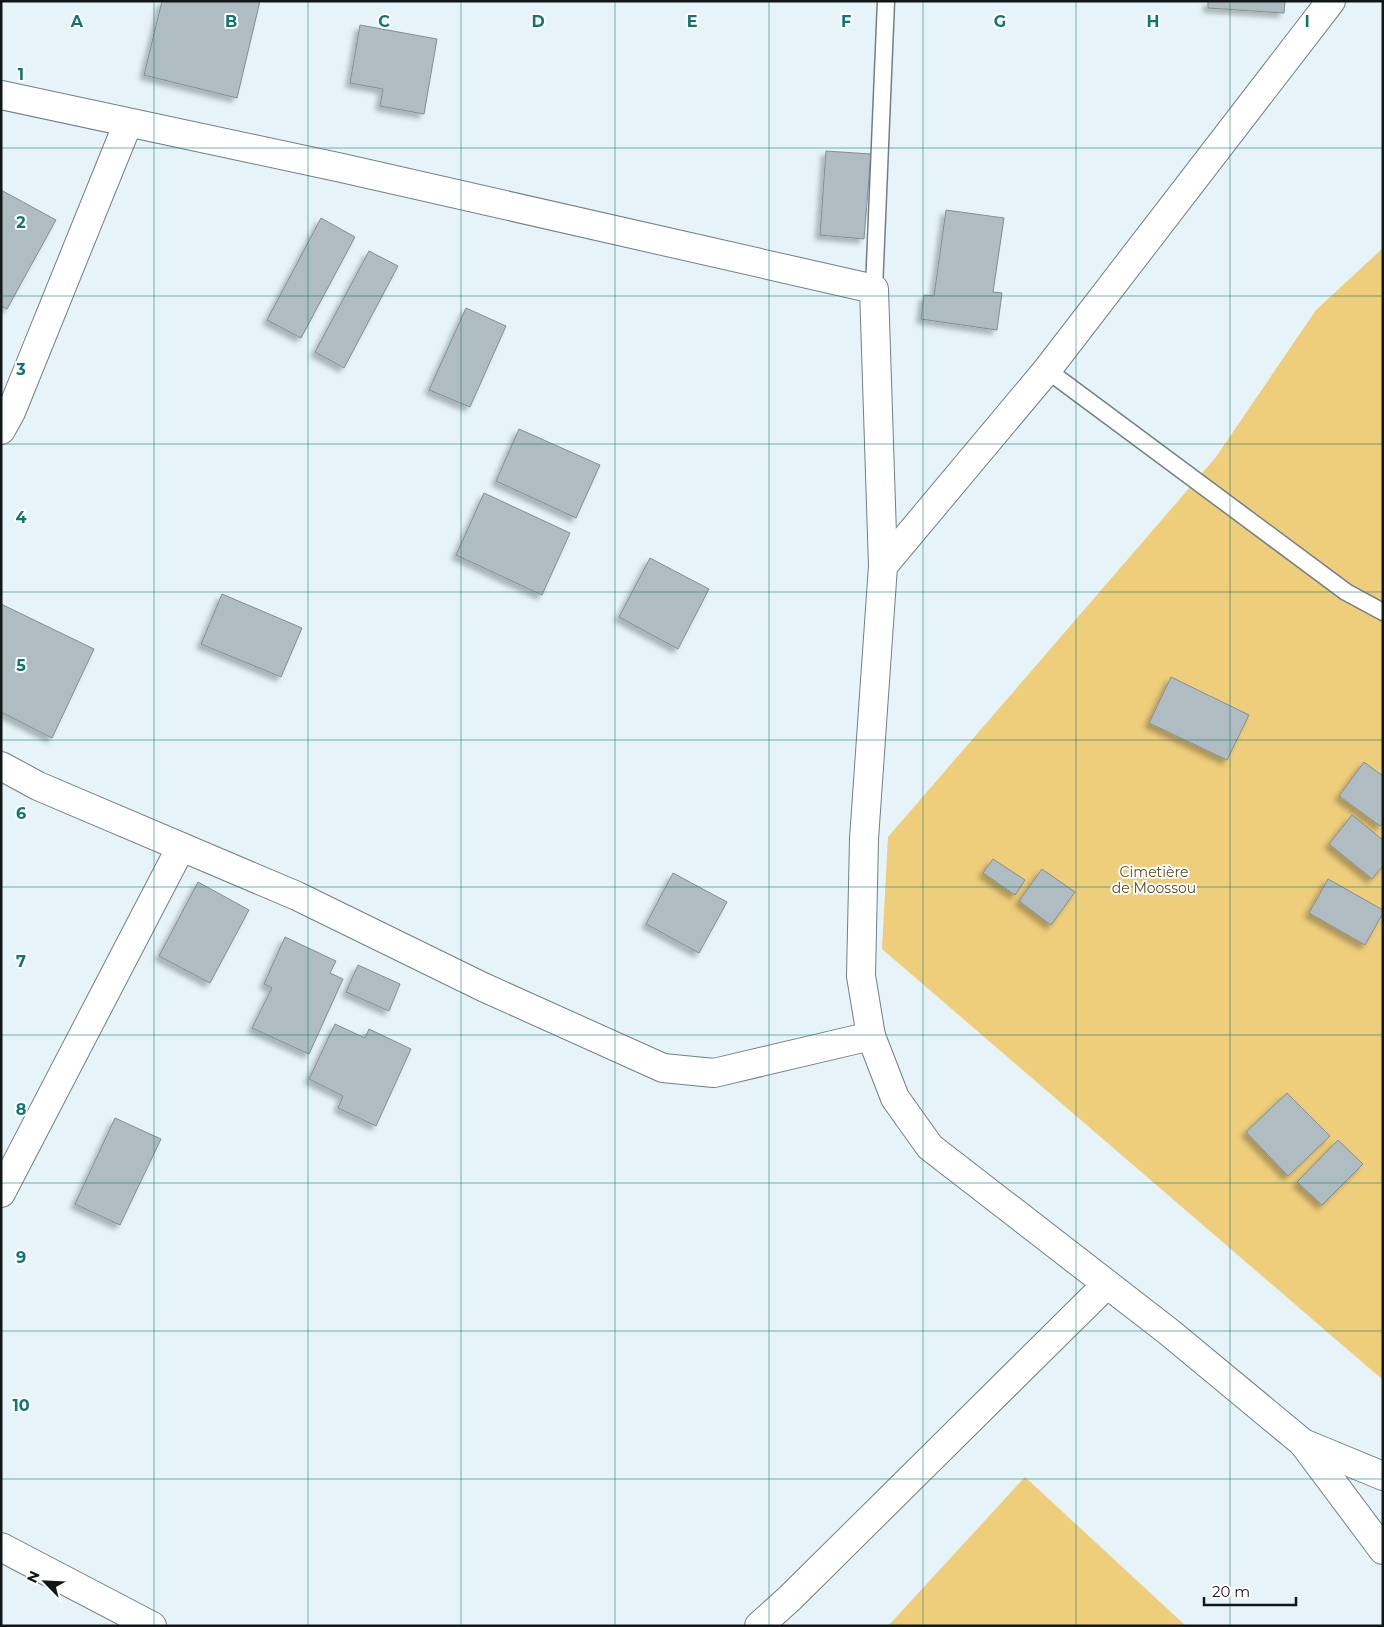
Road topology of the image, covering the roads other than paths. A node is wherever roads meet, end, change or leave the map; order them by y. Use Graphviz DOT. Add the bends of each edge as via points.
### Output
graph roads {
  1 [pos="886,1"];
  2 [pos="1331,1"];
  3 [pos="1,95"];
  4 [pos="128,123"];
  5 [pos="874,289"];
  6 [pos="1047,370"];
  7 [pos="1,430"];
  8 [pos="883,566"];
  9 [pos="1383,612"];
  10 [pos="1,766"];
  11 [pos="181,846"];
  12 [pos="871,1036"];
  13 [pos="1,1193"];
  14 [pos="1107,1284"];
  15 [pos="1303,1444"];
  16 [pos="1383,1476"];
  17 [pos="1,1547"];
  18 [pos="1383,1550"];
  19 [pos="152,1626"];
  20 [pos="759,1626"];
  1 -- 5 [label="lane"];
  2 -- 6 [label="street"];
  3 -- 4 [label="street"];
  4 -- 5 [label="street" via="352,170"];
  4 -- 7 [label="street"];
  5 -- 8 [label="street"];
  6 -- 8 [label="street"];
  6 -- 9 [label="lane" via="1346,592"];
  8 -- 12 [label="street" via="864,839 861,976"];
  10 -- 11 [label="street" via="38,786"];
  11 -- 12 [label="street" via="297,896 663,1068 714,1074"];
  11 -- 13 [label="street"];
  12 -- 14 [label="street" via="895,1098 930,1147"];
  14 -- 15 [label="street" via="1170,1332"];
  14 -- 20 [label="street"];
  15 -- 16 [label="street"];
  15 -- 18 [label="street"];
  17 -- 19 [label="street"];
}
